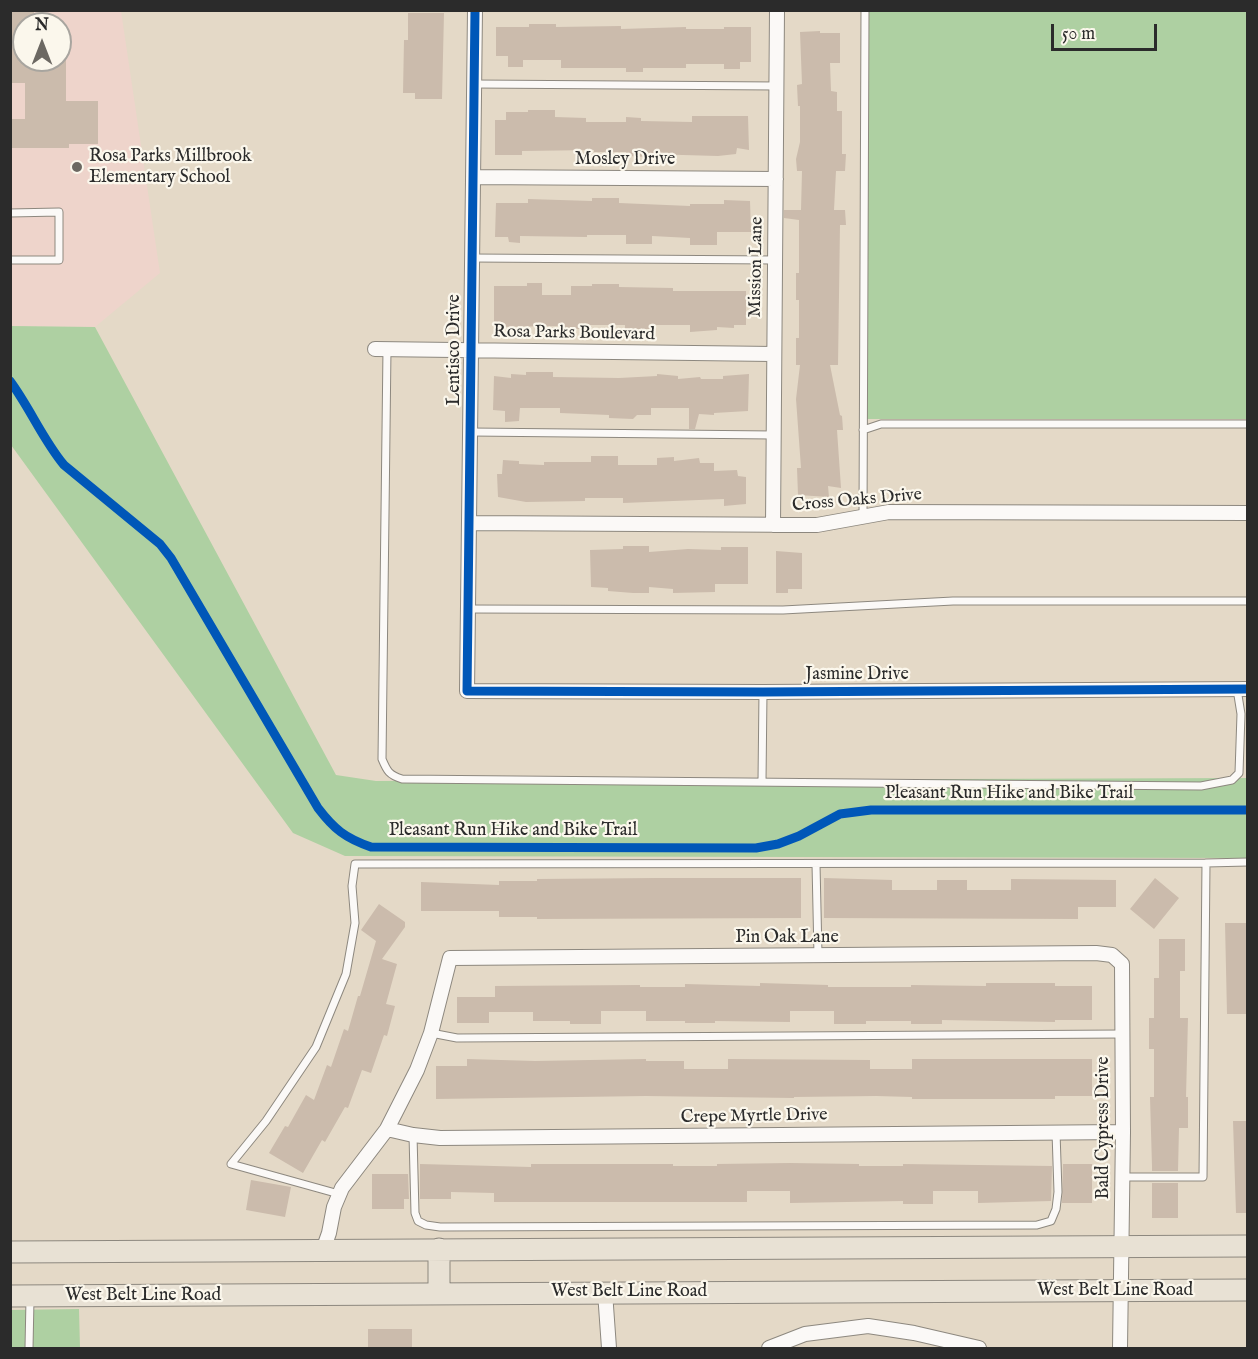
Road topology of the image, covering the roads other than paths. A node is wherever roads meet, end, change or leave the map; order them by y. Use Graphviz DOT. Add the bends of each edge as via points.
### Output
graph roads {
  1 [pos="475,10"];
  2 [pos="777,10"];
  3 [pos="865,10"];
  4 [pos="474,84"];
  5 [pos="777,86"];
  6 [pos="473,177"];
  7 [pos="777,179"];
  8 [pos="10,213"];
  9 [pos="472,258"];
  10 [pos="10,260"];
  11 [pos="775,260"];
  12 [pos="381,349"];
  13 [pos="471,350"];
  14 [pos="774,354"];
  15 [pos="1248,424"];
  16 [pos="863,430"];
  17 [pos="471,432"];
  18 [pos="773,435"];
  19 [pos="1248,513"];
  20 [pos="863,517"];
  21 [pos="470,523"];
  22 [pos="773,525"];
  23 [pos="1248,601"];
  24 [pos="469,609"];
  25 [pos="1243,689"];
  26 [pos="467,690"];
  27 [pos="763,692"];
  28 [pos="762,781"];
  29 [pos="1248,862"];
  30 [pos="1206,863"];
  31 [pos="816,864"];
  32 [pos="818,956"];
  33 [pos="1122,964"];
  34 [pos="431,1033"];
  35 [pos="1122,1034"];
  36 [pos="387,1129"];
  37 [pos="1056,1132"];
  38 [pos="1123,1132"];
  39 [pos="413,1136"];
  40 [pos="1122,1177"];
  41 [pos="339,1194"];
  42 [pos="1120,1246"];
  43 [pos="1248,1246"];
  44 [pos="439,1249"];
  45 [pos="323,1250"];
  46 [pos="10,1252"];
  47 [pos="1248,1290"];
  48 [pos="1120,1291"];
  49 [pos="605,1292"];
  50 [pos="439,1293"];
  51 [pos="20,1296"];
  52 [pos="29,1348"];
  53 [pos="609,1348"];
  54 [pos="769,1348"];
  55 [pos="979,1348"];
  56 [pos="1120,1348"];
  1 -- 4 [label="street, Lentisco Drive"];
  2 -- 5 [label="street, Mission Lane"];
  3 -- 16 [label="lane"];
  4 -- 5 [label="lane"];
  4 -- 6 [label="street, Lentisco Drive"];
  5 -- 7 [label="street, Mission Lane"];
  6 -- 7 [label="street, Mosley Drive"];
  6 -- 9 [label="street, Lentisco Drive"];
  7 -- 11 [label="street, Mission Lane"];
  8 -- 10 [label="lane" via="59,212 59,260"];
  9 -- 11 [label="lane"];
  9 -- 13 [label="street, Lentisco Drive"];
  11 -- 14 [label="street, Mission Lane"];
  12 -- 13 [label="street, Rosa Parks Boulevard"];
  12 -- 28 [label="lane" via="382,759 387,771 402,779"];
  13 -- 14 [label="street, Rosa Parks Boulevard"];
  13 -- 17 [label="street, Lentisco Drive"];
  14 -- 18 [label="street, Mission Lane"];
  15 -- 16 [label="lane" via="881,424"];
  16 -- 20 [label="lane"];
  17 -- 18 [label="lane"];
  17 -- 21 [label="street, Lentisco Drive"];
  18 -- 22 [label="street, Mission Lane"];
  19 -- 20 [label="street, Cross Oaks Drive" via="889,512"];
  20 -- 22 [label="street, Cross Oaks Drive" via="817,525"];
  21 -- 22 [label="street, Cross Oaks Drive"];
  21 -- 24 [label="street, Lentisco Drive"];
  23 -- 24 [label="lane" via="953,601 783,610"];
  24 -- 26 [label="street, Lentisco Drive"];
  25 -- 27 [label="street, Jasmine Drive"];
  25 -- 28 [label="lane" via="1239,773 1220,783 1189,786"];
  26 -- 27 [label="street, Jasmine Drive"];
  27 -- 28 [label="lane"];
  29 -- 30 [label="lane"];
  30 -- 31 [label="lane"];
  30 -- 40 [label="lane" via="1203,1177"];
  31 -- 32 [label="lane"];
  31 -- 41 [label="lane" via="355,864 355,923 346,974 325,1026 316,1047 266,1121 231,1164"];
  32 -- 33 [label="street, Pin Oak Lane" via="1096,953 1112,956"];
  32 -- 34 [label="street, Pin Oak Lane" via="450,958"];
  33 -- 35 [label="street, Bald Cypress Drive"];
  34 -- 35 [label="lane" via="457,1038"];
  34 -- 36 [label="street"];
  35 -- 38 [label="street, Bald Cypress Drive"];
  36 -- 39 [label="street, Crepe Myrtle Drive"];
  36 -- 41 [label="street"];
  37 -- 38 [label="street, Crepe Myrtle Drive"];
  37 -- 39 [label="street, Crepe Myrtle Drive"];
  37 -- 39 [label="lane" via="1056,1209 1051,1221 1037,1225 426,1225 418,1221 415,1213"];
  38 -- 40 [label="street, Bald Cypress Drive"];
  40 -- 42 [label="street, Bald Cypress Drive"];
  41 -- 45 [label="street"];
  42 -- 43 [label="main road"];
  42 -- 44 [label="main road"];
  42 -- 48 [label="street, Bald Cypress Drive"];
  44 -- 45 [label="main road"];
  44 -- 50 [label="main road"];
  45 -- 46 [label="main road"];
  47 -- 48 [label="main road, West Belt Line Road"];
  48 -- 49 [label="main road, West Belt Line Road"];
  48 -- 56 [label="street, Bald Cypress Drive"];
  49 -- 50 [label="main road, West Belt Line Road"];
  49 -- 53 [label="street"];
  50 -- 51 [label="main road, West Belt Line Road"];
  51 -- 52 [label="lane"];
  54 -- 55 [label="street" via="805,1334 868,1326"];
}
